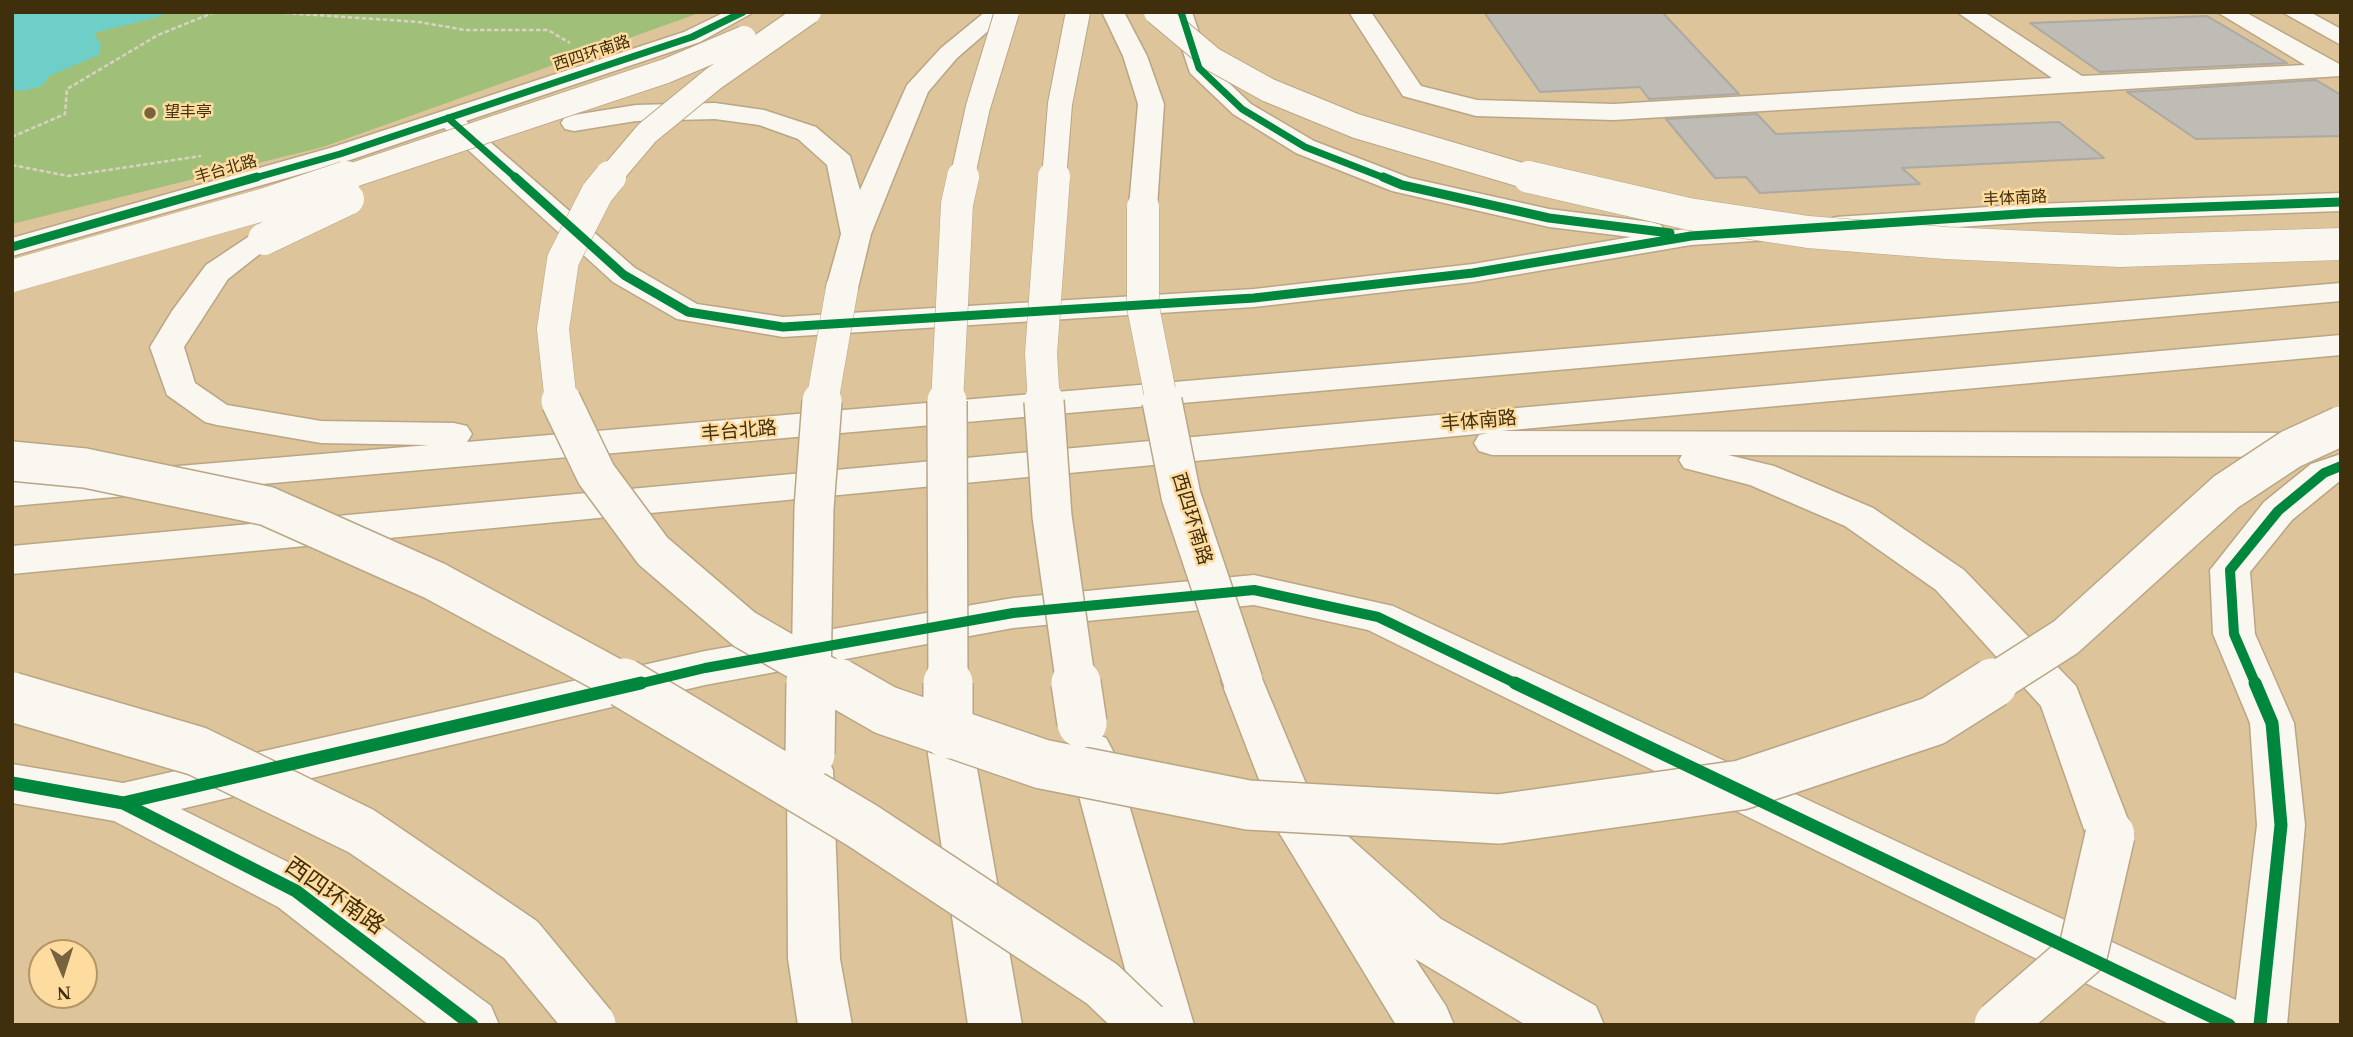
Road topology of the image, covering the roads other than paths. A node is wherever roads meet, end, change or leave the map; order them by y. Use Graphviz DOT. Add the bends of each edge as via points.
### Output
graph roads {
  1 [pos="743,12"];
  2 [pos="808,12"];
  3 [pos="999,12"];
  4 [pos="1007,12"];
  5 [pos="1078,12"];
  6 [pos="1113,12"];
  7 [pos="1156,12"];
  8 [pos="1181,12"];
  9 [pos="1360,12"];
  10 [pos="1968,12"];
  11 [pos="2228,12"];
  12 [pos="2293,12"];
  13 [pos="2341,38"];
  14 [pos="2077,85"];
  15 [pos="448,118"];
  16 [pos="2341,202"];
  17 [pos="2299,204"];
  18 [pos="2341,232"];
  19 [pos="856,234"];
  20 [pos="1691,236"];
  21 [pos="2341,244"];
  22 [pos="12,247"];
  23 [pos="12,276"];
  24 [pos="2341,292"];
  25 [pos="2327,346"];
  26 [pos="2341,426"];
  27 [pos="666,438"];
  28 [pos="1280,440"];
  29 [pos="1627,445"];
  30 [pos="2341,445"];
  31 [pos="12,461"];
  32 [pos="2341,466"];
  33 [pos="12,493"];
  34 [pos="12,560"];
  35 [pos="12,697"];
  36 [pos="12,783"];
  37 [pos="123,803"];
  38 [pos="1297,820"];
  39 [pos="472,1025"];
  40 [pos="591,1025"];
  41 [pos="825,1025"];
  42 [pos="995,1025"];
  43 [pos="1145,1025"];
  44 [pos="1167,1025"];
  45 [pos="1427,1025"];
  46 [pos="1577,1025"];
  47 [pos="1999,1025"];
  48 [pos="2229,1025"];
  49 [pos="2260,1025"];
  1 -- 15 [label="main road, 西四环南路" via="692,37"];
  2 -- 23 [label="main road, bridge" via="666,71 487,132 266,204"];
  2 -- 26 [label="main road, bridge" via="713,79 647,133 597,193 563,260 553,329 561,406 596,474 653,551 744,629 885,710 1042,764 1248,805 1499,819 1741,785 1933,721 2066,637 2226,492 2291,449"];
  3 -- 19 [label="main road" via="949,53 916,90"];
  4 -- 42 [label="main road, bridge" via="978,107 957,204 947,362 948,734"];
  5 -- 44 [label="main road, bridge" via="1060,104 1041,354 1052,516 1082,723"];
  6 -- 38 [label="main road, 西四环南路, bridge" via="1135,56 1151,104 1143,207 1143,307 1181,496"];
  7 -- 21 [label="main road, bridge" via="1212,60 1268,90 1356,126 1554,185 1689,214 1808,232 1959,244 2120,251"];
  8 -- 20 [label="main road" via="1199,68 1242,109 1306,147 1402,185 1549,218"];
  9 -- 14 [label="main road" via="1412,91 1476,108 1614,112"];
  10 -- 14 [label="main road"];
  11 -- 14 [label="main road" via="2333,71"];
  12 -- 13 [label="main road"];
  15 -- 20 [label="main road" via="624,275 688,312 783,327 1254,298 1473,273"];
  15 -- 22 [label="main road, 丰台北路" via="340,154"];
  16 -- 17 [label="main road, 丰体南路"];
  17 -- 18 [label="main road"];
  17 -- 20 [label="main road, 丰体南路" via="2034,213"];
  19 -- 27 [label="main road, bridge" via="839,162 807,133 764,118 715,111 636,113 574,123 353,196 264,239 217,272 167,347 179,388 217,414 321,432"];
  19 -- 41 [label="main road, bridge" via="823,395 814,508 810,754 814,959"];
  24 -- 27 [label="main road, 丰台北路"];
  25 -- 28 [label="main road, 丰体南路"];
  27 -- 33 [label="main road, 丰台北路"];
  28 -- 29 [label="main road"];
  28 -- 34 [label="main road, 丰体南路"];
  29 -- 30 [label="main road"];
  29 -- 47 [label="main road, bridge" via="1761,475 1858,517 1950,580 2060,698 2110,835 2083,952"];
  31 -- 43 [label="main road, bridge" via="85,468 267,506 435,580 648,696 863,826 1102,984"];
  32 -- 49 [label="main road" via="2324,473 2278,511 2230,570 2234,634 2272,723 2281,825"];
  35 -- 40 [label="main road, bridge" via="197,751 361,831 521,940"];
  36 -- 37 [label="main road"];
  37 -- 39 [label="main road, 西四环南路" via="296,891"];
  37 -- 48 [label="main road" via="705,668 1013,613 1254,590 1378,617"];
  38 -- 45 [label="main road, 西四环南路"];
  38 -- 46 [label="main road" via="1423,936"];
}
